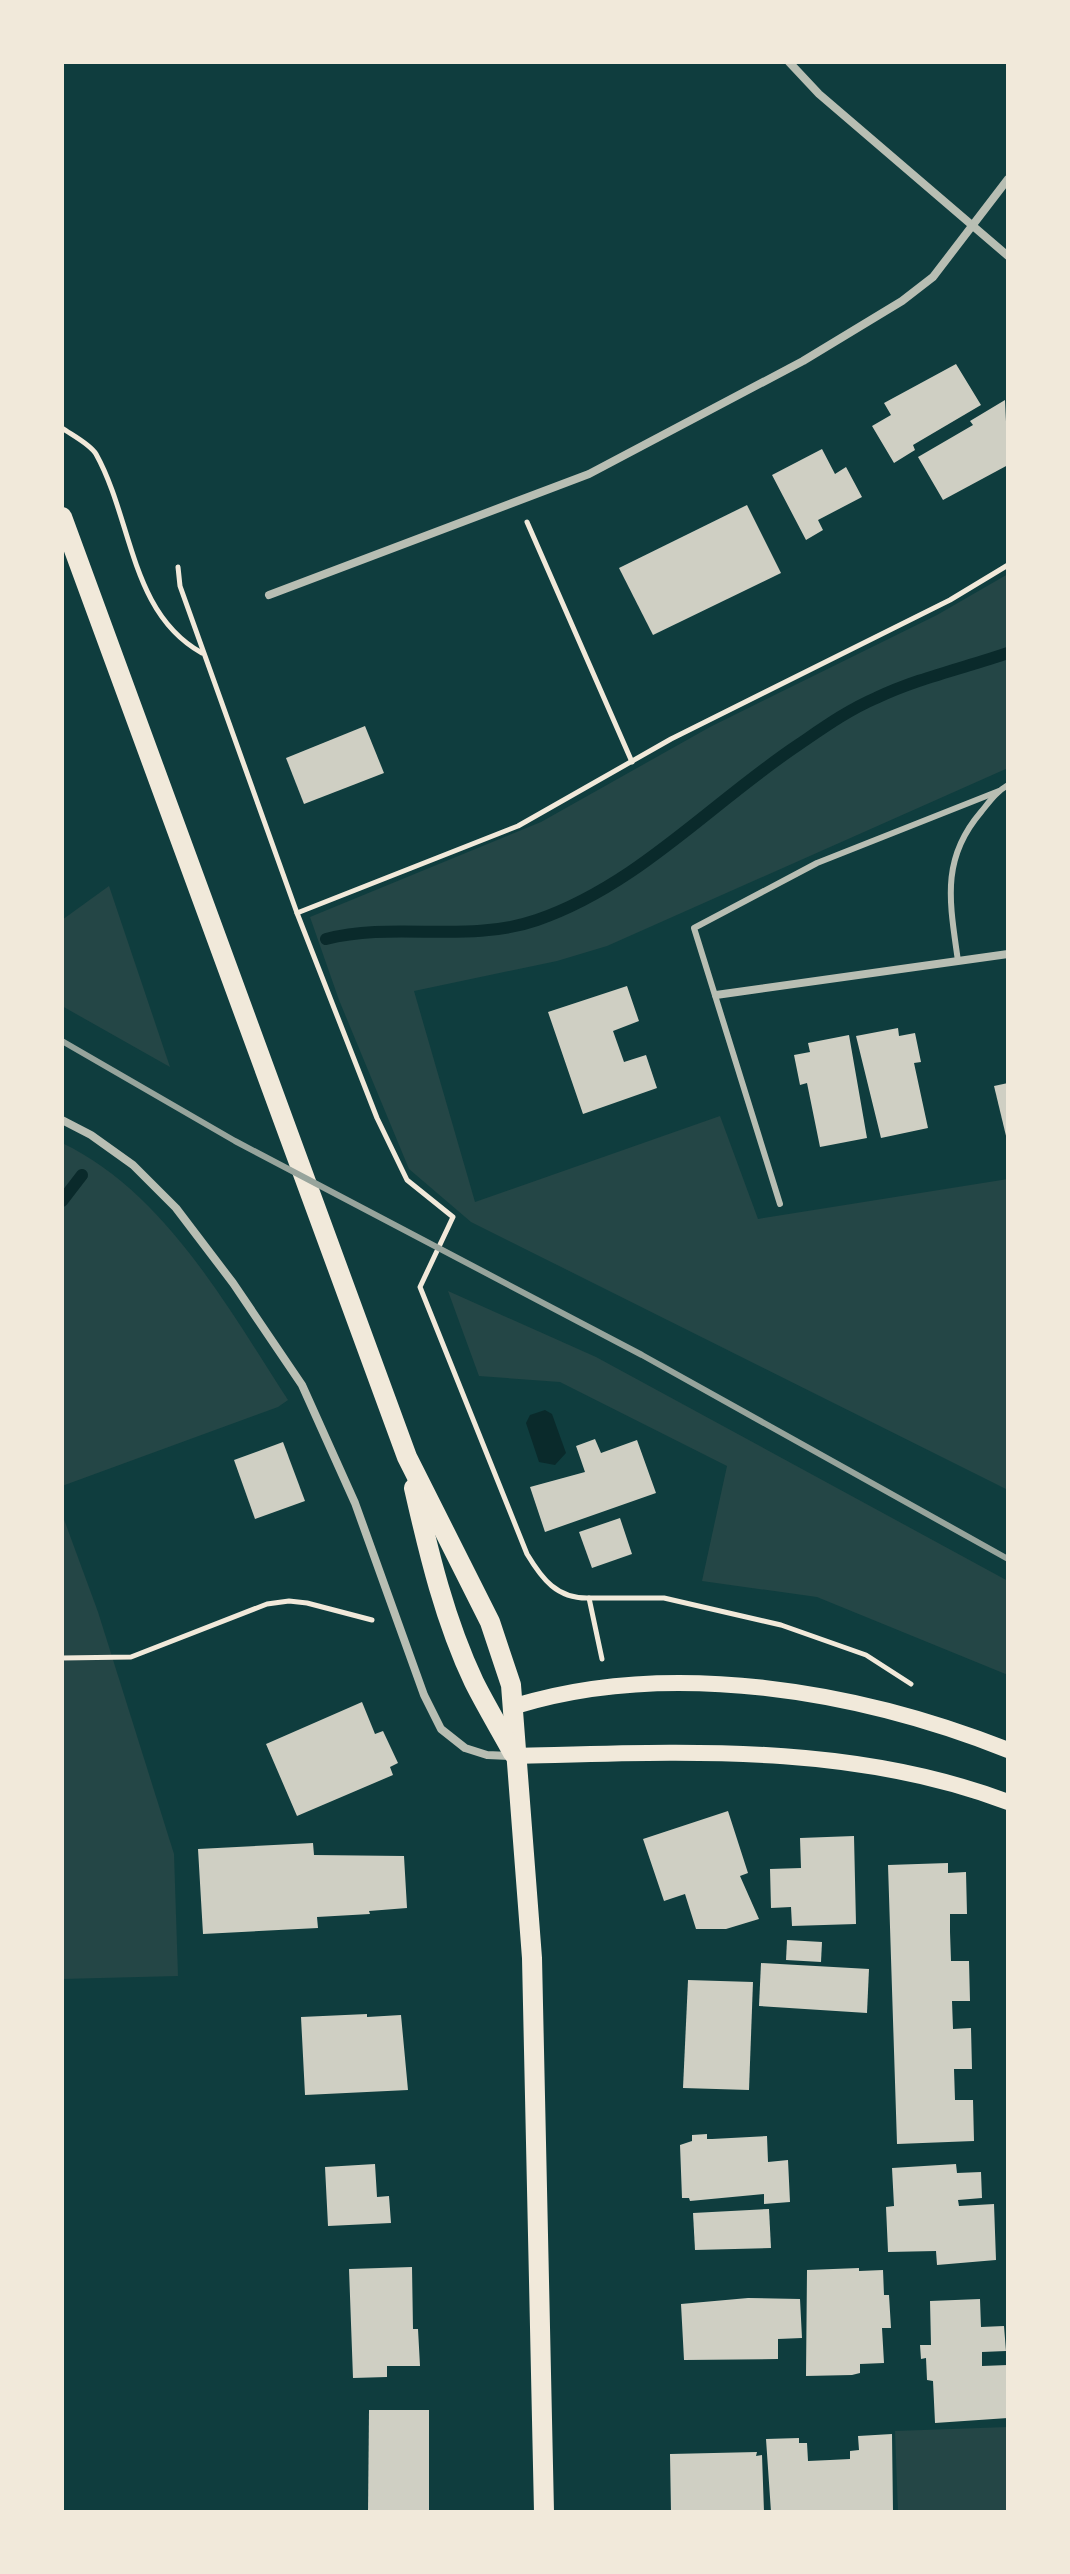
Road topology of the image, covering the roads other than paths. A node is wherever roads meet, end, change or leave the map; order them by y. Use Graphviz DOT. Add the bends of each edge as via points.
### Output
graph roads {
  1 [pos="789,62"];
  2 [pos="1008,179"];
  3 [pos="971,226"];
  4 [pos="1008,256"];
  5 [pos="62,517"];
  6 [pos="269,595"];
  7 [pos="1008,785"];
  8 [pos="999,791"];
  9 [pos="1008,954"];
  10 [pos="958,961"];
  11 [pos="716,995"];
  12 [pos="62,1120"];
  13 [pos="780,1204"];
  14 [pos="407,1457"];
  15 [pos="515,1706"];
  16 [pos="493,1717"];
  17 [pos="1008,1750"];
  18 [pos="515,1756"];
  19 [pos="1008,1802"];
  20 [pos="544,2512"];
  1 -- 3 [label="street"];
  2 -- 3 [label="street"];
  3 -- 4 [label="street"];
  3 -- 6 [label="street" via="933,277 902,301 697,418 519,503"];
  5 -- 14 [label="main road"];
  7 -- 8 [label="lane"];
  8 -- 10 [label="lane" via="967,828 953,860 949,895"];
  8 -- 11 [label="lane" via="817,863 694,928"];
  9 -- 10 [label="street"];
  10 -- 11 [label="street"];
  11 -- 13 [label="lane"];
  12 -- 18 [label="street" via="123,1157 176,1208 302,1385 441,1729 465,1748"];
  14 -- 15 [label="main road" via="490,1622"];
  14 -- 16 [label="main road" via="437,1580 463,1656"];
  15 -- 16 [label="main road"];
  15 -- 17 [label="main road" via="609,1687 740,1686 869,1706"];
  15 -- 18 [label="main road"];
  16 -- 18 [label="main road"];
  18 -- 19 [label="main road" via="781,1753 919,1775"];
  18 -- 20 [label="main road" via="527,1854 532,1973"];
}
